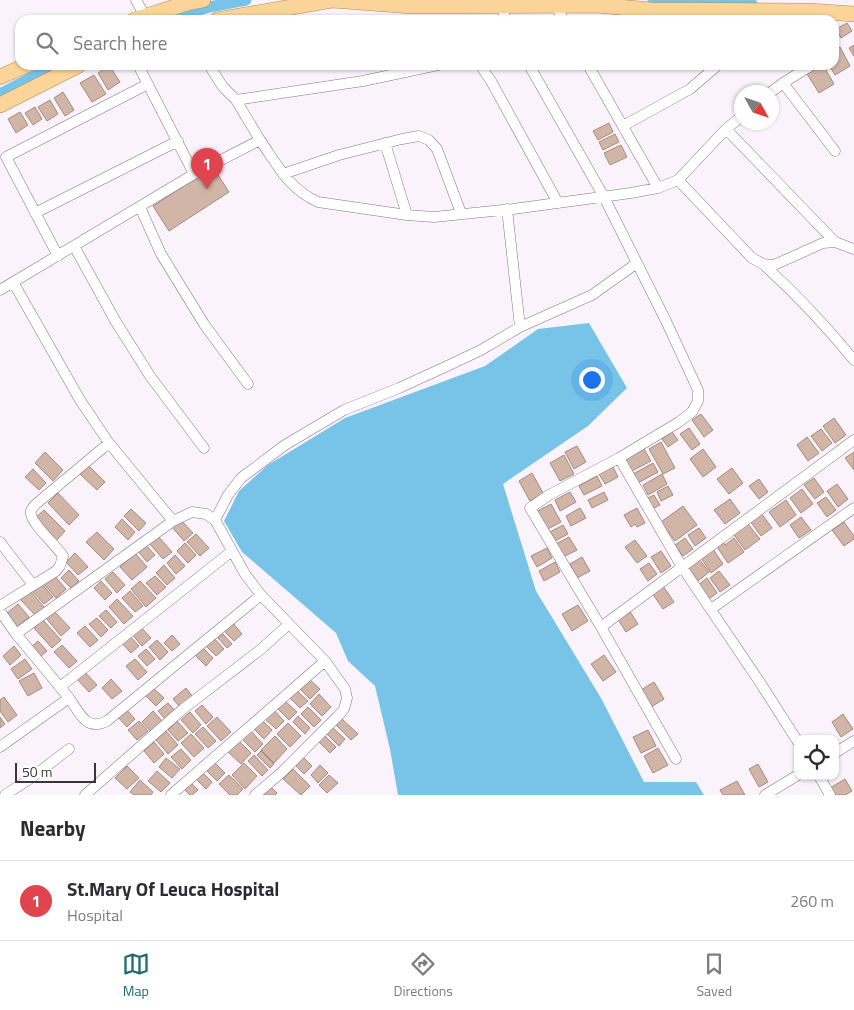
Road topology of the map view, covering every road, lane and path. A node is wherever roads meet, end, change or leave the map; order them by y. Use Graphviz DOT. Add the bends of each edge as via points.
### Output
graph roads {
  1 [pos="136,0"];
  2 [pos="203,0"];
  3 [pos="186,1"];
  4 [pos="501,5"];
  5 [pos="556,6"];
  6 [pos="854,14"];
  7 [pos="138,15"];
  8 [pos="149,15"];
  9 [pos="246,15"];
  10 [pos="504,15"];
  11 [pos="561,15"];
  12 [pos="748,15"];
  13 [pos="775,15"];
  14 [pos="16,70"];
  15 [pos="69,70"];
  16 [pos="141,70"];
  17 [pos="212,70"];
  18 [pos="415,70"];
  19 [pos="484,70"];
  20 [pos="531,70"];
  21 [pos="591,70"];
  22 [pos="712,70"];
  23 [pos="804,70"];
  24 [pos="0,77"];
  25 [pos="783,83"];
  26 [pos="148,84"];
  27 [pos="779,86"];
  28 [pos="236,100"];
  29 [pos="0,105"];
  30 [pos="734,122"];
  31 [pos="623,126"];
  32 [pos="726,129"];
  33 [pos="260,140"];
  34 [pos="178,141"];
  35 [pos="385,143"];
  36 [pos="836,150"];
  37 [pos="3,159"];
  38 [pos="194,174"];
  39 [pos="283,174"];
  40 [pos="678,180"];
  41 [pos="658,188"];
  42 [pos="604,197"];
  43 [pos="558,203"];
  44 [pos="140,207"];
  45 [pos="507,209"];
  46 [pos="35,213"];
  47 [pos="461,213"];
  48 [pos="407,215"];
  49 [pos="835,242"];
  50 [pos="74,246"];
  51 [pos="854,249"];
  52 [pos="58,256"];
  53 [pos="637,264"];
  54 [pos="763,264"];
  55 [pos="13,282"];
  56 [pos="0,290"];
  57 [pos="520,327"];
  58 [pos="854,360"];
  59 [pos="248,384"];
  60 [pos="854,440"];
  61 [pos="109,443"];
  62 [pos="204,448"];
  63 [pos="618,458"];
  64 [pos="854,508"];
  65 [pos="215,520"];
  66 [pos="173,521"];
  67 [pos="0,542"];
  68 [pos="232,551"];
  69 [pos="682,566"];
  70 [pos="33,585"];
  71 [pos="261,595"];
  72 [pos="0,606"];
  73 [pos="711,609"];
  74 [pos="0,611"];
  75 [pos="289,624"];
  76 [pos="601,626"];
  77 [pos="16,634"];
  78 [pos="325,661"];
  79 [pos="60,687"];
  80 [pos="69,698"];
  81 [pos="794,736"];
  82 [pos="854,741"];
  83 [pos="0,747"];
  84 [pos="69,749"];
  85 [pos="839,750"];
  86 [pos="676,759"];
  87 [pos="794,778"];
  88 [pos="821,780"];
  89 [pos="5,795"];
  90 [pos="85,795"];
  91 [pos="171,795"];
  92 [pos="255,795"];
  93 [pos="765,795"];
  94 [pos="830,795"];
  1 -- 7 [label="street"];
  2 -- 3 [label="main road"];
  3 -- 8 [label="main road"];
  4 -- 5 [label="main road"];
  4 -- 9 [label="main road" via="412,6 332,0"];
  4 -- 10 [label="street"];
  5 -- 11 [label="street"];
  5 -- 12 [label="main road" via="597,5"];
  6 -- 13 [label="main road" via="809,11"];
  14 -- 24 [label="main road"];
  15 -- 29 [label="main road"];
  16 -- 26 [label="street"];
  17 -- 28 [label="street"];
  18 -- 28 [label="street"];
  19 -- 43 [label="street"];
  20 -- 42 [label="street"];
  21 -- 31 [label="street"];
  22 -- 31 [label="street" via="690,89"];
  23 -- 25 [label="street"];
  25 -- 27 [label="street"];
  25 -- 36 [label="street"];
  26 -- 34 [label="street"];
  26 -- 37 [label="street"];
  28 -- 33 [label="street"];
  30 -- 32 [label="street"];
  31 -- 41 [label="street"];
  32 -- 40 [label="street"];
  32 -- 49 [label="street"];
  33 -- 38 [label="street"];
  33 -- 39 [label="street"];
  34 -- 38 [label="street"];
  34 -- 46 [label="street"];
  35 -- 39 [label="street"];
  35 -- 47 [label="street" via="419,136 429,140 437,149"];
  35 -- 48 [label="street"];
  37 -- 46 [label="street"];
  38 -- 44 [label="street"];
  39 -- 48 [label="street" via="296,189 318,202"];
  40 -- 41 [label="street"];
  40 -- 54 [label="street" via="752,258"];
  41 -- 42 [label="street"];
  42 -- 43 [label="street"];
  42 -- 53 [label="street"];
  43 -- 45 [label="street"];
  44 -- 50 [label="street"];
  44 -- 59 [label="street" via="161,254 204,324"];
  45 -- 47 [label="street"];
  45 -- 57 [label="street"];
  46 -- 52 [label="street"];
  47 -- 48 [label="street" via="434,217"];
  49 -- 51 [label="street"];
  49 -- 54 [label="street" via="823,243 774,265"];
  50 -- 52 [label="street"];
  50 -- 62 [label="street" via="150,376"];
  52 -- 55 [label="street"];
  53 -- 57 [label="street" via="592,295"];
  53 -- 63 [label="street" via="698,390 698,401 692,412 679,422"];
  54 -- 58 [label="street" via="792,290"];
  55 -- 56 [label="street"];
  55 -- 61 [label="street" via="80,400"];
  57 -- 65 [label="street" via="467,357 344,410 285,445 241,478"];
  60 -- 69 [label="street"];
  61 -- 66 [label="street"];
  61 -- 70 [label="street" via="31,510 34,523 63,556 56,571"];
  63 -- 69 [label="street"];
  63 -- 76 [label="street" via="530,508"];
  64 -- 73 [label="street"];
  65 -- 66 [label="street" via="206,514 192,512"];
  65 -- 68 [label="street"];
  66 -- 77 [label="street"];
  67 -- 70 [label="street"];
  68 -- 71 [label="street"];
  68 -- 79 [label="street"];
  69 -- 73 [label="street"];
  69 -- 76 [label="street"];
  70 -- 72 [label="street"];
  71 -- 75 [label="street"];
  71 -- 80 [label="street" via="99,726 83,718"];
  73 -- 81 [label="street"];
  74 -- 77 [label="street"];
  75 -- 78 [label="street"];
  75 -- 90 [label="street"];
  76 -- 86 [label="street"];
  77 -- 79 [label="street"];
  78 -- 91 [label="street"];
  78 -- 92 [label="street" via="345,689 344,709"];
  79 -- 80 [label="street"];
  80 -- 83 [label="street"];
  82 -- 85 [label="street"];
  84 -- 89 [label="street"];
  87 -- 93 [label="street"];
  88 -- 94 [label="street"];
}
